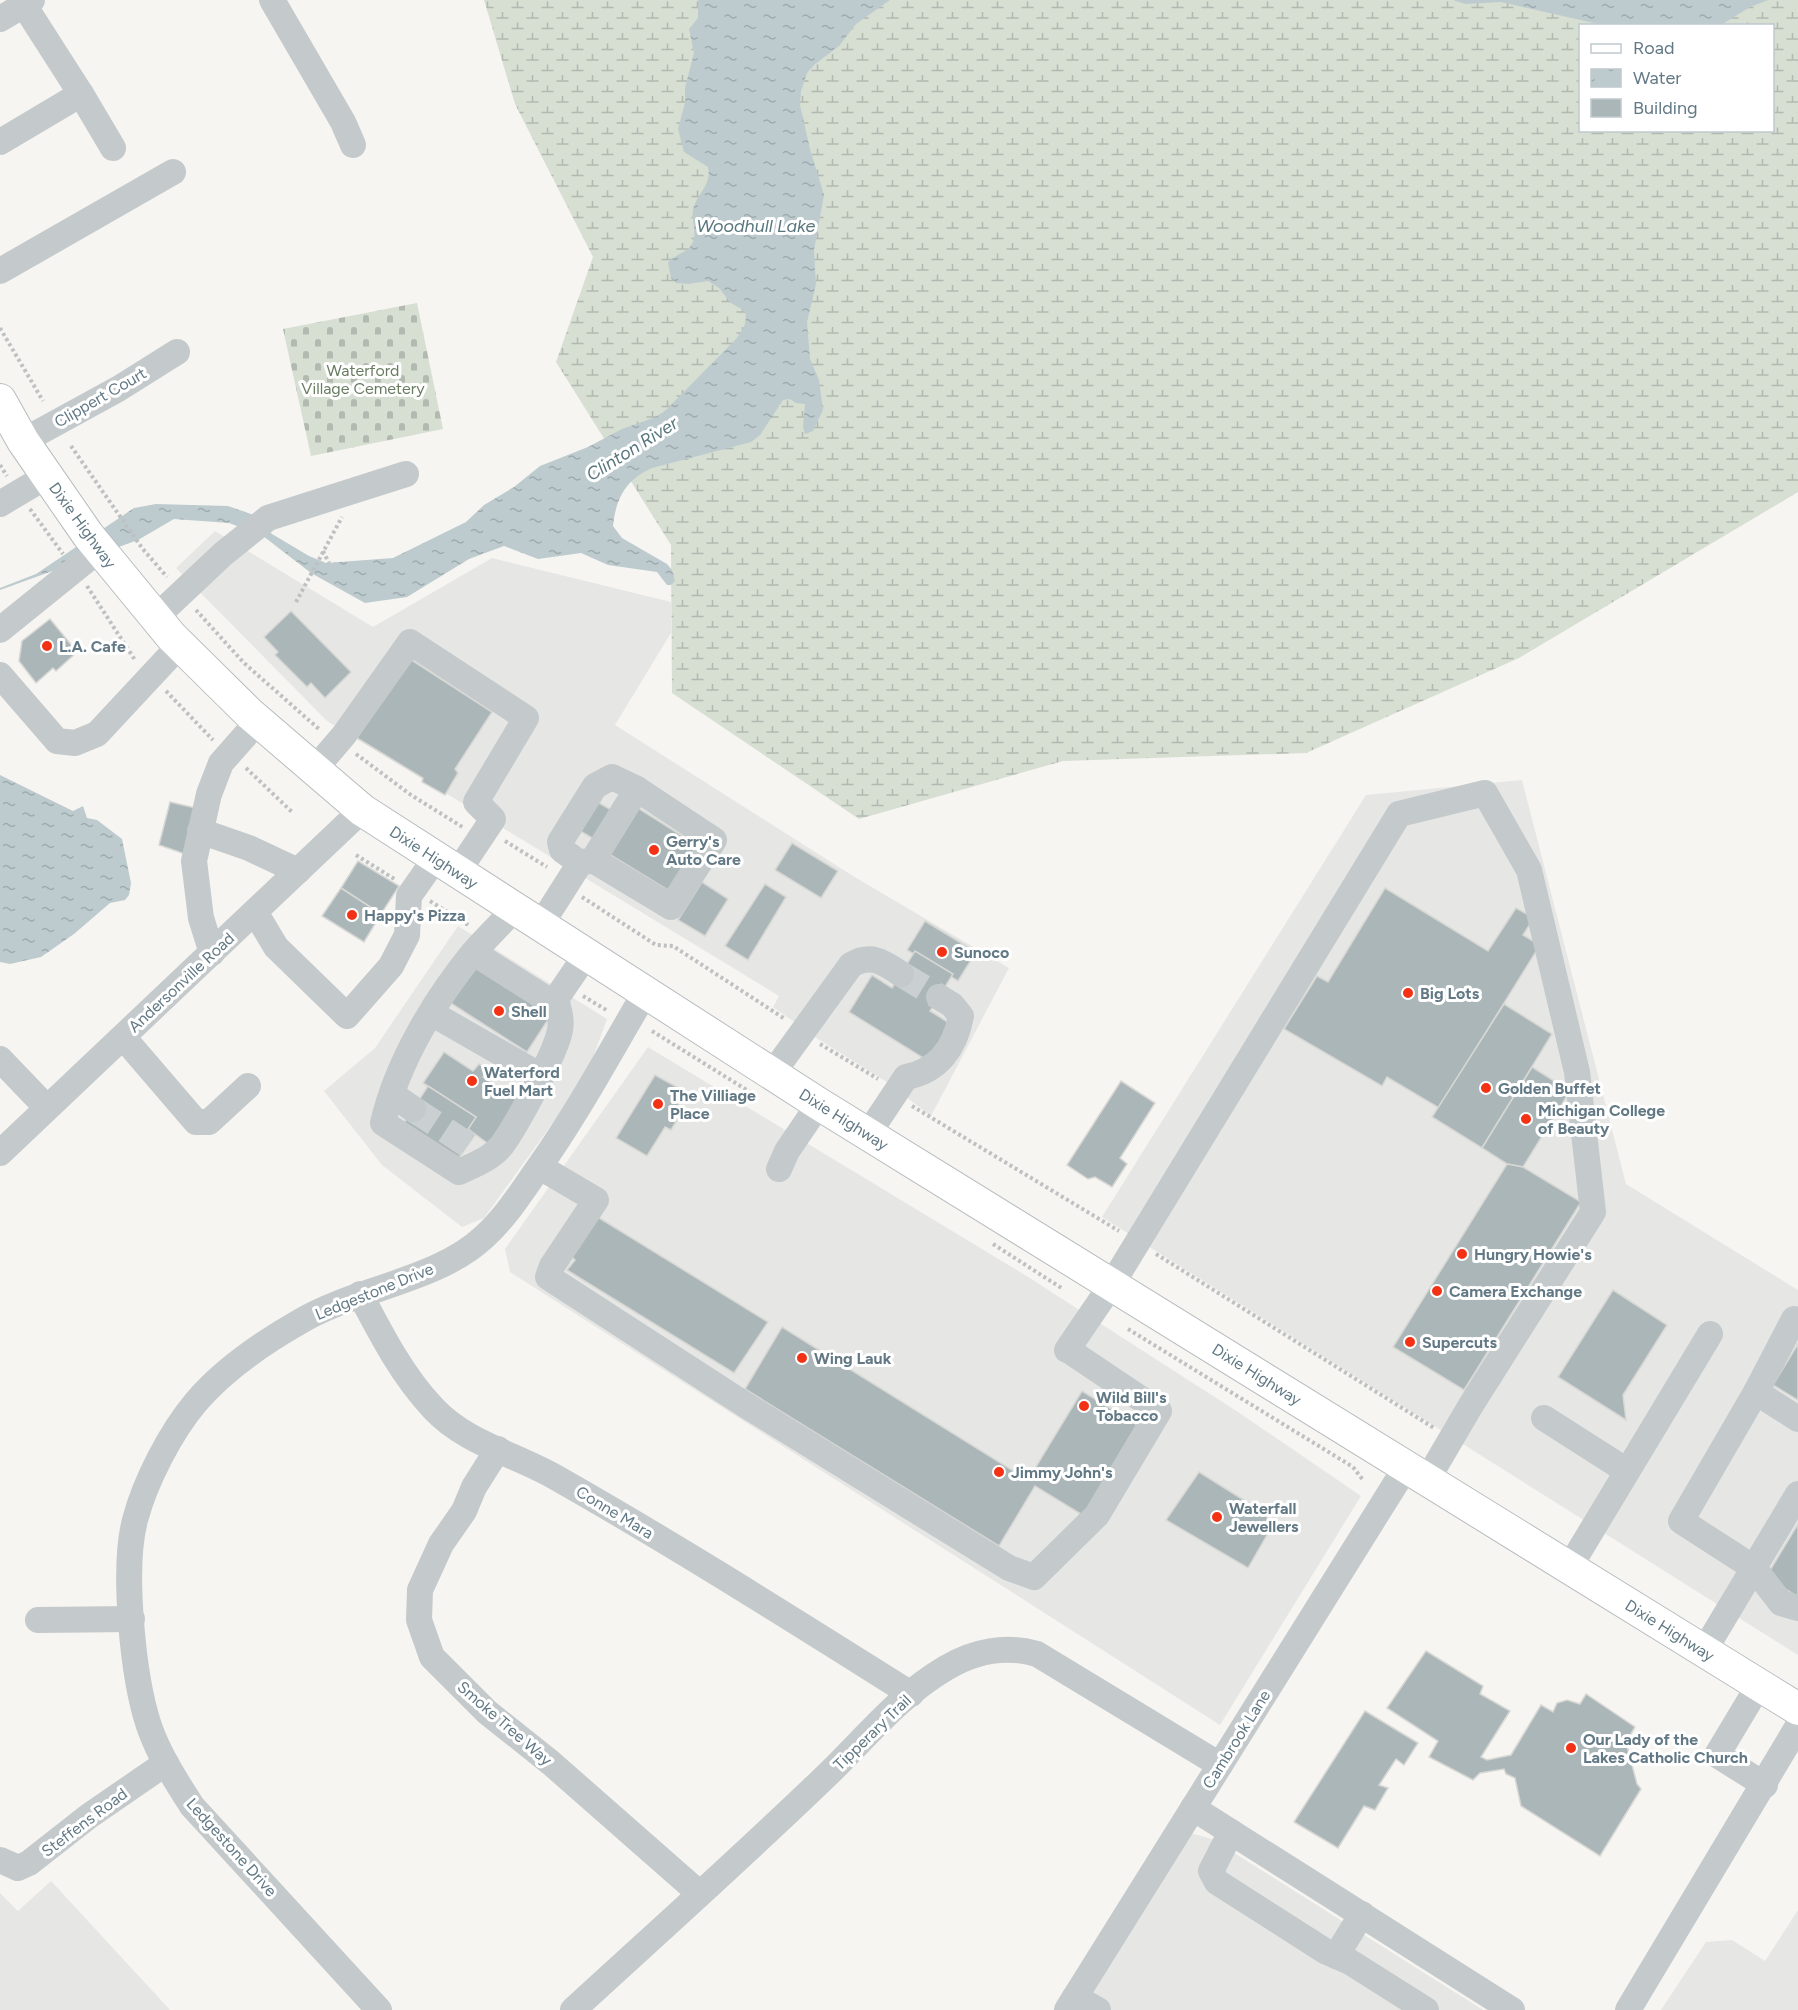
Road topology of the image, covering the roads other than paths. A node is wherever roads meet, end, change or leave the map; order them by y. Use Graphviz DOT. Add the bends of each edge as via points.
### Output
graph roads {
  1 [pos="272,0"];
  2 [pos="28,3"];
  3 [pos="0,19"];
  4 [pos="81,94"];
  5 [pos="0,142"];
  6 [pos="353,145"];
  7 [pos="113,148"];
  8 [pos="173,172"];
  9 [pos="0,271"];
  10 [pos="177,352"];
  11 [pos="0,400"];
  12 [pos="23,441"];
  13 [pos="406,474"];
  14 [pos="47,476"];
  15 [pos="0,504"];
  16 [pos="99,550"];
  17 [pos="155,618"];
  18 [pos="0,630"];
  19 [pos="180,645"];
  20 [pos="0,675"];
  21 [pos="258,721"];
  22 [pos="315,769"];
  23 [pos="637,789"];
  24 [pos="362,810"];
  25 [pos="201,831"];
  26 [pos="446,866"];
  27 [pos="580,869"];
  28 [pos="298,871"];
  29 [pos="514,909"];
  30 [pos="255,912"];
  31 [pos="540,926"];
  32 [pos="212,953"];
  33 [pos="474,953"];
  34 [pos="586,955"];
  35 [pos="901,974"];
  36 [pos="645,993"];
  37 [pos="939,997"];
  38 [pos="556,999"];
  39 [pos="431,1013"];
  40 [pos="123,1036"];
  41 [pos="0,1059"];
  42 [pos="772,1074"];
  43 [pos="541,1076"];
  44 [pos="248,1086"];
  45 [pos="819,1104"];
  46 [pos="47,1108"];
  47 [pos="868,1134"];
  48 [pos="0,1153"];
  49 [pos="540,1167"];
  50 [pos="779,1169"];
  51 [pos="1112,1284"];
  52 [pos="360,1294"];
  53 [pos="1798,1321"];
  54 [pos="1710,1334"];
  55 [pos="1756,1392"];
  56 [pos="1544,1418"];
  57 [pos="1798,1419"];
  58 [pos="498,1449"];
  59 [pos="1627,1471"];
  60 [pos="1417,1474"];
  61 [pos="1798,1494"];
  62 [pos="1569,1568"];
  63 [pos="1754,1568"];
  64 [pos="1798,1608"];
  65 [pos="132,1619"];
  66 [pos="38,1620"];
  67 [pos="1704,1651"];
  68 [pos="1759,1685"];
  69 [pos="911,1694"];
  70 [pos="1798,1709"];
  71 [pos="1798,1726"];
  72 [pos="166,1763"];
  73 [pos="1220,1765"];
  74 [pos="1765,1785"];
  75 [pos="1193,1808"];
  76 [pos="1231,1832"];
  77 [pos="2,1865"];
  78 [pos="699,1893"];
  79 [pos="1362,1914"];
  80 [pos="1336,1956"];
  81 [pos="1071,2004"];
  82 [pos="379,2010"];
  83 [pos="573,2010"];
  84 [pos="1098,2010"];
  85 [pos="1426,2010"];
  86 [pos="1512,2010"];
  87 [pos="1628,2010"];
  1 -- 6 [label="street"];
  2 -- 3 [label="street"];
  2 -- 4 [label="street"];
  4 -- 5 [label="street"];
  4 -- 7 [label="street"];
  8 -- 9 [label="street"];
  10 -- 12 [label="street, Clippert Court"];
  11 -- 12 [label="main road, Dixie Highway"];
  12 -- 14 [label="main road, Dixie Highway"];
  13 -- 17 [label="street" via="268,518"];
  14 -- 15 [label="street"];
  14 -- 16 [label="main road, Dixie Highway"];
  16 -- 17 [label="main road, Dixie Highway"];
  16 -- 18 [label="street"];
  17 -- 19 [label="main road, Dixie Highway"];
  19 -- 20 [label="street" via="97,734 75,743 57,741"];
  19 -- 21 [label="main road, Dixie Highway"];
  21 -- 22 [label="main road, Dixie Highway"];
  21 -- 25 [label="street" via="221,763"];
  22 -- 24 [label="main road, Dixie Highway"];
  22 -- 26 [label="street" via="410,642 526,718 476,802 493,819 483,834"];
  23 -- 27 [label="street"];
  23 -- 27 [label="street" via="612,777 595,786 560,842 562,850"];
  23 -- 27 [label="street" via="714,840 671,907"];
  24 -- 26 [label="main road, Dixie Highway"];
  24 -- 28 [label="street, Andersonville Road"];
  25 -- 28 [label="street"];
  25 -- 32 [label="street" via="194,861 201,918"];
  26 -- 29 [label="main road, Dixie Highway"];
  26 -- 30 [label="street" via="409,896 407,935 391,966 347,1016 276,947"];
  27 -- 31 [label="street"];
  28 -- 30 [label="street, Andersonville Road"];
  29 -- 31 [label="main road, Dixie Highway"];
  29 -- 33 [label="street"];
  30 -- 32 [label="street, Andersonville Road"];
  31 -- 34 [label="main road, Dixie Highway"];
  32 -- 40 [label="street, Andersonville Road"];
  33 -- 38 [label="street" via="545,998"];
  33 -- 39 [label="street"];
  34 -- 36 [label="main road, Dixie Highway"];
  34 -- 38 [label="street"];
  35 -- 42 [label="street" via="877,958 863,958 851,965"];
  36 -- 42 [label="main road, Dixie Highway"];
  36 -- 49 [label="street, Ledgestone Drive"];
  37 -- 47 [label="street" via="961,1016 958,1031 936,1066 923,1074 906,1077"];
  38 -- 43 [label="street" via="561,1016 559,1033"];
  39 -- 43 [label="street"];
  39 -- 43 [label="street" via="400,1072 403,1102 382,1123 459,1172 478,1151 501,1146"];
  40 -- 44 [label="street" via="196,1122 209,1122"];
  40 -- 46 [label="street, Andersonville Road"];
  41 -- 46 [label="street"];
  42 -- 45 [label="main road, Dixie Highway"];
  45 -- 47 [label="main road, Dixie Highway"];
  45 -- 50 [label="street"];
  46 -- 48 [label="street, Andersonville Road"];
  47 -- 51 [label="main road, Dixie Highway"];
  49 -- 51 [label="street" via="596,1200 548,1278 999,1562 1034,1577 1097,1515 1160,1411 1070,1352"];
  49 -- 52 [label="street, Ledgestone Drive" via="500,1221 459,1256"];
  51 -- 60 [label="main road, Dixie Highway"];
  51 -- 60 [label="street, Cambrook Lane" via="1399,814 1485,793 1529,870 1577,1072 1593,1212 1471,1405"];
  52 -- 58 [label="street, Conne Mara" via="383,1339 434,1409 464,1433"];
  52 -- 65 [label="street, Ledgestone Drive" via="303,1320 248,1355 196,1402 162,1454 135,1521 130,1576"];
  53 -- 55 [label="street" via="1794,1319"];
  54 -- 59 [label="street"];
  55 -- 57 [label="street"];
  55 -- 63 [label="street" via="1682,1521"];
  56 -- 59 [label="street"];
  58 -- 69 [label="street, Conne Mara" via="553,1476 714,1570"];
  58 -- 78 [label="street, Smoke Tree Way" via="441,1544 420,1590 418,1620 432,1657 487,1712"];
  59 -- 62 [label="street"];
  60 -- 62 [label="main road, Dixie Highway"];
  60 -- 73 [label="street, Cambrook Lane"];
  61 -- 63 [label="street"];
  62 -- 67 [label="main road, Dixie Highway"];
  63 -- 64 [label="street" via="1781,1603"];
  63 -- 67 [label="street"];
  65 -- 66 [label="street"];
  65 -- 72 [label="street, Ledgestone Drive" via="142,1695 150,1727"];
  67 -- 68 [label="main road, Dixie Highway"];
  68 -- 70 [label="main road, Dixie Highway"];
  68 -- 74 [label="street" via="1717,1755"];
  69 -- 73 [label="street, Tipperary Trail" via="946,1668 975,1654 1007,1648 1023,1650 1037,1654"];
  69 -- 78 [label="street, Tipperary Trail"];
  71 -- 74 [label="street"];
  72 -- 77 [label="street, Steffens Road" via="89,1816 37,1859 18,1868"];
  72 -- 82 [label="street, Ledgestone Drive" via="192,1806"];
  73 -- 75 [label="street, Cambrook Lane"];
  74 -- 87 [label="street"];
  75 -- 76 [label="street"];
  75 -- 81 [label="street, Cambrook Lane"];
  76 -- 79 [label="street"];
  76 -- 80 [label="street" via="1211,1870 1217,1882"];
  78 -- 83 [label="street, Tipperary Trail"];
  79 -- 80 [label="street"];
  79 -- 86 [label="street"];
  80 -- 85 [label="street"];
  81 -- 84 [label="street"];
}
